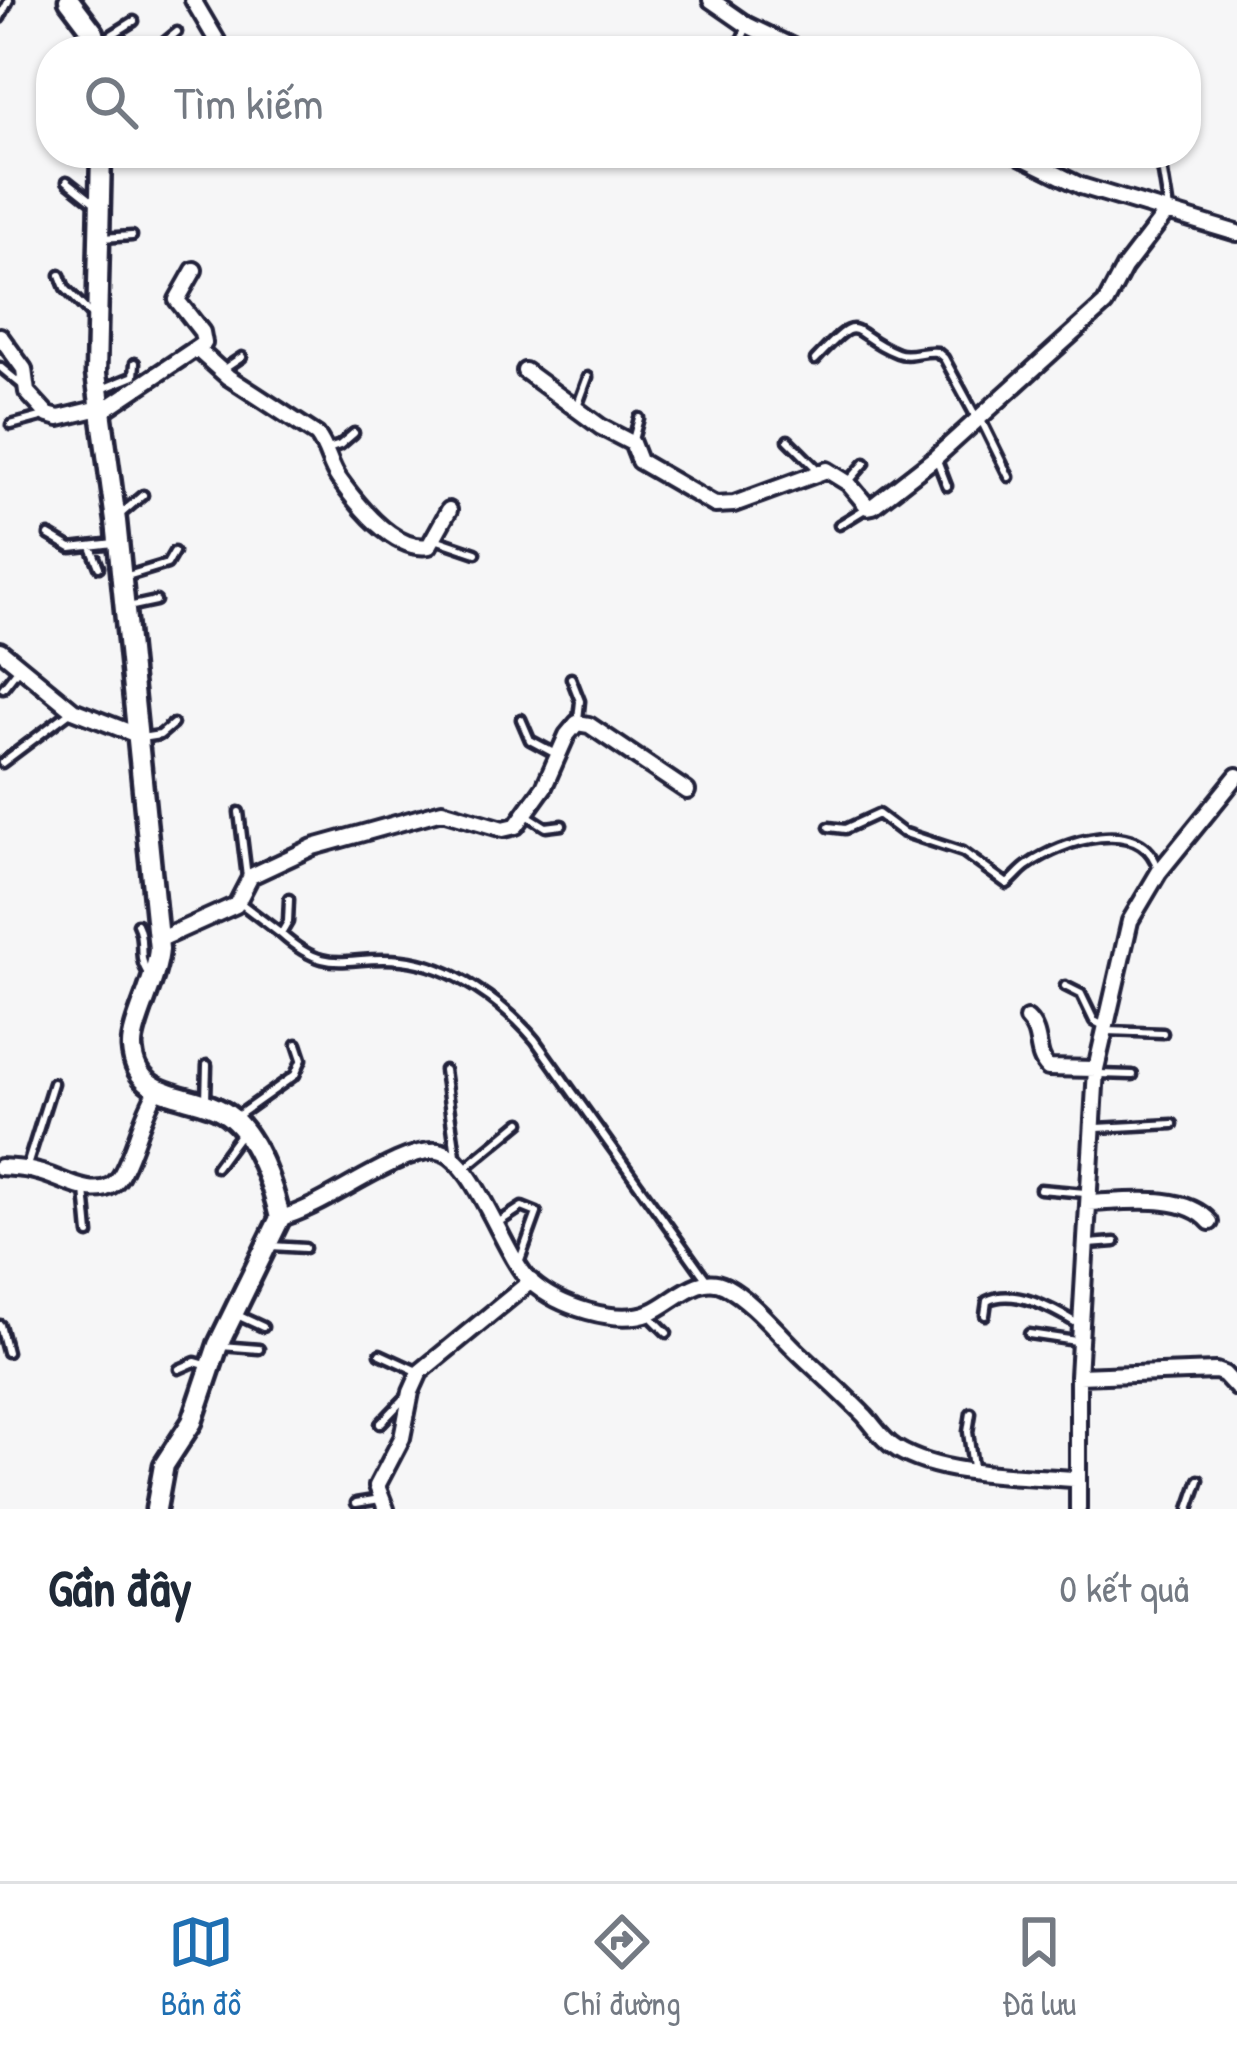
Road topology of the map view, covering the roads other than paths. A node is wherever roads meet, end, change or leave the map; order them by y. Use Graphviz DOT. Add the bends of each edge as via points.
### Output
graph roads {
  1 [pos="9,0"];
  2 [pos="69,0"];
  3 [pos="193,0"];
  4 [pos="711,0"];
  5 [pos="0,18"];
  6 [pos="134,21"];
  7 [pos="747,25"];
  8 [pos="177,32"];
  9 [pos="95,36"];
  10 [pos="113,36"];
  11 [pos="172,36"];
  12 [pos="215,36"];
  13 [pos="742,36"];
  14 [pos="770,36"];
  15 [pos="100,168"];
  16 [pos="1044,168"];
  17 [pos="1162,168"];
  18 [pos="68,181"];
  19 [pos="99,206"];
  20 [pos="1168,213"];
  21 [pos="1237,233"];
  22 [pos="132,236"];
  23 [pos="98,238"];
  24 [pos="194,270"];
  25 [pos="60,275"];
  26 [pos="94,319"];
  27 [pos="0,336"];
  28 [pos="197,349"];
  29 [pos="242,357"];
  30 [pos="815,360"];
  31 [pos="135,363"];
  32 [pos="0,367"];
  33 [pos="525,370"];
  34 [pos="221,371"];
  35 [pos="588,377"];
  36 [pos="25,387"];
  37 [pos="100,403"];
  38 [pos="577,406"];
  39 [pos="48,415"];
  40 [pos="639,418"];
  41 [pos="979,419"];
  42 [pos="11,425"];
  43 [pos="353,433"];
  44 [pos="788,440"];
  45 [pos="632,443"];
  46 [pos="328,449"];
  47 [pos="936,457"];
  48 [pos="865,463"];
  49 [pos="819,471"];
  50 [pos="1009,477"];
  51 [pos="848,483"];
  52 [pos="947,486"];
  53 [pos="143,495"];
  54 [pos="868,507"];
  55 [pos="449,510"];
  56 [pos="116,521"];
  57 [pos="839,525"];
  58 [pos="49,535"];
  59 [pos="435,539"];
  60 [pos="117,543"];
  61 [pos="91,547"];
  62 [pos="174,552"];
  63 [pos="476,553"];
  64 [pos="99,567"];
  65 [pos="120,577"];
  66 [pos="156,601"];
  67 [pos="124,608"];
  68 [pos="0,650"];
  69 [pos="18,668"];
  70 [pos="571,678"];
  71 [pos="3,688"];
  72 [pos="73,710"];
  73 [pos="521,719"];
  74 [pos="577,723"];
  75 [pos="173,724"];
  76 [pos="137,737"];
  77 [pos="558,755"];
  78 [pos="2,763"];
  79 [pos="1237,776"];
  80 [pos="687,791"];
  81 [pos="239,812"];
  82 [pos="527,815"];
  83 [pos="562,825"];
  84 [pos="829,827"];
  85 [pos="1159,872"];
  86 [pos="247,881"];
  87 [pos="289,899"];
  88 [pos="239,902"];
  89 [pos="137,924"];
  90 [pos="281,934"];
  91 [pos="158,940"];
  92 [pos="154,980"];
  93 [pos="1065,986"];
  94 [pos="1028,1019"];
  95 [pos="1105,1029"];
  96 [pos="1163,1033"];
  97 [pos="296,1044"];
  98 [pos="207,1065"];
  99 [pos="444,1070"];
  100 [pos="1096,1071"];
  101 [pos="1133,1075"];
  102 [pos="53,1084"];
  103 [pos="156,1092"];
  104 [pos="206,1104"];
  105 [pos="521,1122"];
  106 [pos="238,1124"];
  107 [pos="1173,1124"];
  108 [pos="1093,1128"];
  109 [pos="460,1164"];
  110 [pos="0,1167"];
  111 [pos="216,1167"];
  112 [pos="26,1169"];
  113 [pos="1040,1189"];
  114 [pos="86,1190"];
  115 [pos="1089,1198"];
  116 [pos="280,1218"];
  117 [pos="1210,1222"];
  118 [pos="495,1226"];
  119 [pos="88,1234"];
  120 [pos="1114,1242"];
  121 [pos="267,1245"];
  122 [pos="1086,1245"];
  123 [pos="305,1248"];
  124 [pos="519,1263"];
  125 [pos="531,1281"];
  126 [pos="709,1282"];
  127 [pos="232,1312"];
  128 [pos="648,1314"];
  129 [pos="985,1315"];
  130 [pos="0,1325"];
  131 [pos="263,1327"];
  132 [pos="667,1334"];
  133 [pos="1029,1334"];
  134 [pos="1080,1334"];
  135 [pos="218,1346"];
  136 [pos="259,1349"];
  137 [pos="7,1352"];
  138 [pos="380,1354"];
  139 [pos="210,1366"];
  140 [pos="179,1369"];
  141 [pos="420,1372"];
  142 [pos="1078,1376"];
  143 [pos="1237,1388"];
  144 [pos="411,1392"];
  145 [pos="971,1413"];
  146 [pos="380,1424"];
  147 [pos="973,1471"];
  148 [pos="1076,1479"];
  149 [pos="1199,1480"];
  150 [pos="356,1503"];
  151 [pos="383,1504"];
  152 [pos="156,1509"];
  153 [pos="1078,1509"];
  154 [pos="1189,1509"];
  1 -- 5 [label="lane"];
  2 -- 9 [label="street"];
  3 -- 12 [label="street"];
  4 -- 7 [label="street"];
  6 -- 10 [label="lane"];
  7 -- 13 [label="lane"];
  7 -- 14 [label="street"];
  8 -- 11 [label="lane"];
  15 -- 19 [label="street"];
  16 -- 20 [label="street"];
  17 -- 20 [label="lane"];
  18 -- 19 [label="lane"];
  19 -- 23 [label="street"];
  20 -- 21 [label="street"];
  20 -- 41 [label="street" via="1105,304"];
  22 -- 23 [label="lane"];
  23 -- 26 [label="street"];
  24 -- 28 [label="street" via="177,300 205,338"];
  25 -- 26 [label="lane"];
  26 -- 37 [label="street"];
  27 -- 36 [label="street" via="24,369"];
  28 -- 34 [label="street"];
  28 -- 37 [label="street"];
  29 -- 34 [label="lane"];
  30 -- 41 [label="lane" via="851,328 901,354 933,351"];
  31 -- 37 [label="lane" via="129,381"];
  32 -- 36 [label="lane"];
  33 -- 38 [label="street"];
  34 -- 46 [label="street"];
  35 -- 38 [label="lane"];
  36 -- 39 [label="street"];
  37 -- 39 [label="street"];
  37 -- 56 [label="street"];
  38 -- 45 [label="street"];
  39 -- 42 [label="lane"];
  40 -- 45 [label="lane"];
  41 -- 47 [label="street"];
  41 -- 50 [label="lane"];
  43 -- 46 [label="lane"];
  44 -- 49 [label="lane"];
  45 -- 49 [label="street" via="639,461 715,505"];
  46 -- 59 [label="street" via="335,475 392,536 422,548"];
  47 -- 52 [label="lane"];
  47 -- 54 [label="street"];
  48 -- 51 [label="lane"];
  49 -- 51 [label="street"];
  51 -- 54 [label="street"];
  53 -- 56 [label="lane"];
  54 -- 57 [label="lane"];
  55 -- 59 [label="street"];
  56 -- 60 [label="street"];
  58 -- 61 [label="lane" via="71,548"];
  59 -- 63 [label="lane"];
  60 -- 61 [label="lane"];
  60 -- 65 [label="street"];
  61 -- 64 [label="lane"];
  62 -- 65 [label="lane" via="167,565"];
  65 -- 67 [label="street"];
  66 -- 67 [label="lane"];
  67 -- 76 [label="street"];
  68 -- 69 [label="street"];
  69 -- 71 [label="lane"];
  69 -- 72 [label="street"];
  70 -- 74 [label="lane" via="580,700"];
  72 -- 76 [label="street"];
  72 -- 78 [label="lane"];
  73 -- 77 [label="lane" via="530,740"];
  74 -- 77 [label="street"];
  74 -- 80 [label="street"];
  75 -- 76 [label="lane"];
  76 -- 91 [label="street"];
  77 -- 82 [label="street"];
  79 -- 85 [label="street"];
  81 -- 86 [label="lane"];
  82 -- 83 [label="lane"];
  82 -- 86 [label="street" via="503,830 452,811 420,816 313,847"];
  84 -- 85 [label="lane" via="878,814 902,832 963,852 1007,884 1049,853 1112,837 1141,841"];
  85 -- 95 [label="street" via="1130,921"];
  86 -- 88 [label="street"];
  87 -- 90 [label="lane"];
  88 -- 90 [label="lane"];
  88 -- 91 [label="street"];
  89 -- 92 [label="lane" via="141,962"];
  90 -- 126 [label="lane" via="321,961 427,965 511,1013"];
  91 -- 92 [label="street"];
  92 -- 103 [label="street" via="132,1046"];
  93 -- 95 [label="lane" via="1081,994"];
  94 -- 100 [label="street" via="1045,1066"];
  95 -- 96 [label="lane"];
  95 -- 100 [label="street"];
  97 -- 106 [label="lane" via="302,1059 295,1075"];
  98 -- 104 [label="lane"];
  99 -- 109 [label="lane"];
  100 -- 101 [label="lane"];
  100 -- 108 [label="street"];
  102 -- 112 [label="lane"];
  103 -- 104 [label="street"];
  103 -- 114 [label="street" via="120,1178"];
  104 -- 106 [label="street"];
  105 -- 109 [label="lane"];
  106 -- 111 [label="lane"];
  106 -- 116 [label="street"];
  107 -- 108 [label="lane"];
  108 -- 115 [label="street"];
  109 -- 116 [label="street" via="440,1151 423,1153"];
  109 -- 118 [label="street"];
  110 -- 112 [label="street"];
  112 -- 114 [label="street"];
  113 -- 115 [label="lane"];
  114 -- 119 [label="lane"];
  115 -- 117 [label="street" via="1154,1202"];
  115 -- 122 [label="street"];
  116 -- 121 [label="street"];
  118 -- 124 [label="street"];
  118 -- 124 [label="lane" via="518,1208 537,1213"];
  120 -- 122 [label="lane"];
  121 -- 123 [label="lane"];
  121 -- 127 [label="street"];
  122 -- 134 [label="street"];
  124 -- 125 [label="street"];
  125 -- 128 [label="street" via="603,1314"];
  125 -- 141 [label="street"];
  126 -- 128 [label="street"];
  126 -- 147 [label="street" via="750,1306 889,1444"];
  127 -- 131 [label="lane"];
  127 -- 135 [label="street"];
  128 -- 132 [label="lane"];
  129 -- 134 [label="lane" via="987,1301 1000,1296 1039,1303"];
  130 -- 137 [label="lane"];
  133 -- 134 [label="lane"];
  134 -- 142 [label="street"];
  135 -- 136 [label="lane"];
  135 -- 139 [label="street"];
  138 -- 141 [label="lane"];
  139 -- 140 [label="lane"];
  139 -- 152 [label="street" via="192,1422 164,1465"];
  141 -- 144 [label="street"];
  142 -- 143 [label="street" via="1216,1371"];
  142 -- 148 [label="street"];
  144 -- 146 [label="lane"];
  144 -- 151 [label="street" via="408,1422 377,1486"];
  145 -- 147 [label="lane"];
  147 -- 148 [label="street"];
  148 -- 153 [label="street"];
  149 -- 154 [label="lane"];
  150 -- 151 [label="lane"];
}
